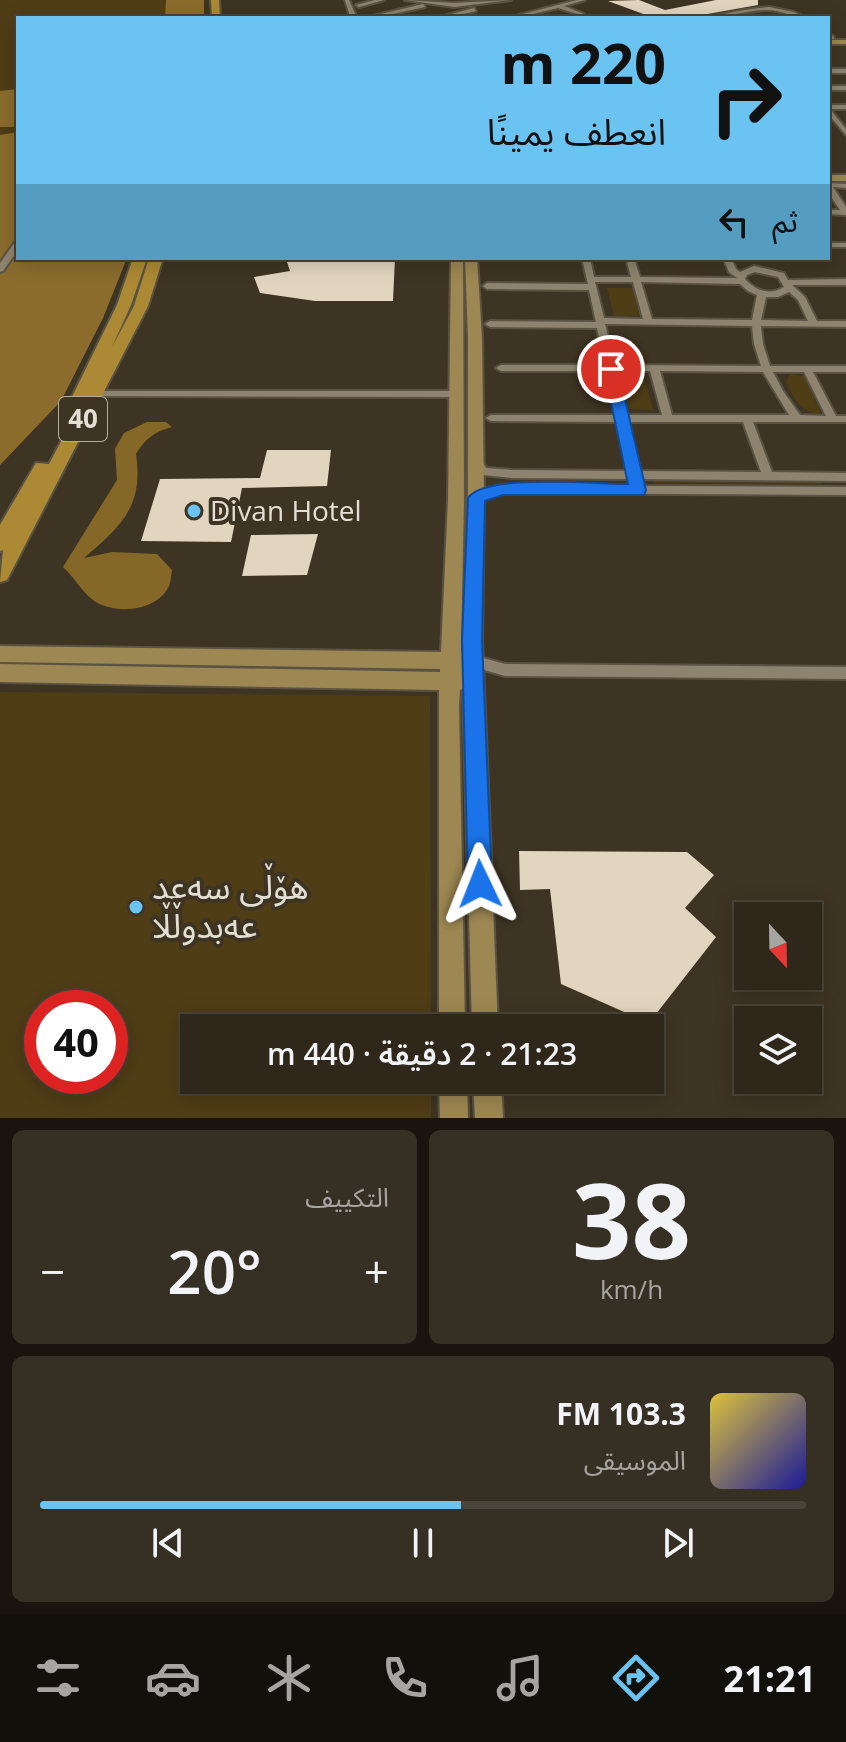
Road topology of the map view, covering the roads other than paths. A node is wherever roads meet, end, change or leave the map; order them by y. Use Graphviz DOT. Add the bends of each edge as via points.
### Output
graph roads {
  1 [pos="382,0"];
  2 [pos="407,0"];
  3 [pos="583,0"];
  4 [pos="510,1"];
  5 [pos="431,4"];
  6 [pos="472,4"];
  7 [pos="359,5"];
  8 [pos="526,6"];
  9 [pos="559,6"];
  10 [pos="479,9"];
  11 [pos="535,12"];
  12 [pos="582,15"];
  13 [pos="376,16"];
  14 [pos="448,16"];
  15 [pos="518,16"];
  16 [pos="719,16"];
  17 [pos="800,16"];
  18 [pos="830,110"];
  19 [pos="843,126"];
  20 [pos="846,133"];
  21 [pos="830,189"];
  22 [pos="846,212"];
  23 [pos="16,247"];
  24 [pos="139,260"];
  25 [pos="155,260"];
  26 [pos="457,260"];
  27 [pos="471,260"];
  28 [pos="586,260"];
  29 [pos="631,260"];
  30 [pos="728,260"];
  31 [pos="0,269"];
  32 [pos="742,279"];
  33 [pos="637,280"];
  34 [pos="846,282"];
  35 [pos="592,283"];
  36 [pos="789,284"];
  37 [pos="487,286"];
  38 [pos="762,294"];
  39 [pos="648,321"];
  40 [pos="601,323"];
  41 [pos="754,323"];
  42 [pos="490,324"];
  43 [pos="814,324"];
  44 [pos="846,324"];
  45 [pos="466,356"];
  46 [pos="501,368"];
  47 [pos="611,369"];
  48 [pos="654,369"];
  49 [pos="767,369"];
  50 [pos="807,369"];
  51 [pos="846,369"];
  52 [pos="97,394"];
  53 [pos="456,394"];
  54 [pos="491,418"];
  55 [pos="622,419"];
  56 [pos="668,419"];
  57 [pos="747,419"];
  58 [pos="797,419"];
  59 [pos="833,419"];
  60 [pos="846,419"];
  61 [pos="474,458"];
  62 [pos="634,476"];
  63 [pos="768,476"];
  64 [pos="832,477"];
  65 [pos="846,477"];
  66 [pos="638,490"];
  67 [pos="843,491"];
  68 [pos="36,493"];
  69 [pos="476,498"];
  70 [pos="0,543"];
  71 [pos="0,574"];
  72 [pos="0,654"];
  73 [pos="450,671"];
  74 [pos="473,671"];
  75 [pos="0,673"];
  76 [pos="846,673"];
  77 [pos="452,1014"];
  78 [pos="485,1014"];
  79 [pos="453,1094"];
  80 [pos="488,1094"];
  81 [pos="454,1118"];
  82 [pos="489,1118"];
  1 -- 7 [label="street"];
  2 -- 5 [label="street"];
  3 -- 9 [label="street"];
  4 -- 6 [label="street"];
  4 -- 10 [label="street"];
  4 -- 11 [label="street"];
  5 -- 6 [label="street"];
  5 -- 13 [label="street"];
  6 -- 10 [label="street"];
  8 -- 11 [label="street"];
  9 -- 11 [label="street"];
  9 -- 12 [label="street"];
  10 -- 14 [label="street"];
  11 -- 15 [label="street"];
  16 -- 17 [label="street" via="785,5"];
  18 -- 19 [label="street"];
  19 -- 20 [label="street"];
  21 -- 22 [label="street"];
  23 -- 31 [label="street"];
  24 -- 68 [label="main road, 40" via="124,305"];
  25 -- 52 [label="main road, 40" via="141,306"];
  26 -- 45 [label="street"];
  27 -- 45 [label="street"];
  28 -- 35 [label="street"];
  29 -- 33 [label="street"];
  30 -- 32 [label="street"];
  32 -- 33 [label="street"];
  32 -- 36 [label="street" via="748,271 770,266"];
  32 -- 38 [label="street"];
  33 -- 35 [label="street"];
  33 -- 39 [label="street"];
  34 -- 36 [label="street"];
  35 -- 37 [label="street"];
  35 -- 40 [label="street"];
  36 -- 38 [label="street" via="783,293"];
  36 -- 43 [label="street"];
  38 -- 41 [label="street"];
  39 -- 40 [label="street"];
  39 -- 41 [label="street"];
  40 -- 42 [label="street"];
  40 -- 47 [label="street"];
  41 -- 43 [label="street"];
  41 -- 49 [label="street"];
  43 -- 44 [label="street"];
  45 -- 53 [label="street"];
  45 -- 61 [label="street"];
  46 -- 47 [label="street"];
  47 -- 48 [label="street"];
  47 -- 55 [label="street"];
  48 -- 49 [label="street"];
  48 -- 56 [label="street"];
  49 -- 50 [label="street"];
  49 -- 58 [label="street"];
  50 -- 51 [label="street"];
  50 -- 59 [label="street"];
  52 -- 53 [label="street"];
  52 -- 68 [label="main road, 40"];
  53 -- 73 [label="street"];
  54 -- 55 [label="street"];
  55 -- 56 [label="street"];
  55 -- 62 [label="street"];
  56 -- 57 [label="street"];
  57 -- 58 [label="street"];
  57 -- 63 [label="street"];
  58 -- 59 [label="street"];
  59 -- 60 [label="street"];
  61 -- 62 [label="street" via="483,471"];
  61 -- 69 [label="street"];
  62 -- 63 [label="street"];
  62 -- 66 [label="street"];
  63 -- 64 [label="street"];
  64 -- 65 [label="street"];
  64 -- 67 [label="street"];
  66 -- 67 [label="street"];
  66 -- 69 [label="street" via="503,489"];
  68 -- 70 [label="main road, 40"];
  68 -- 71 [label="main road, 40"];
  69 -- 74 [label="street"];
  72 -- 73 [label="street"];
  73 -- 74 [label="street"];
  73 -- 75 [label="street"];
  73 -- 77 [label="street"];
  74 -- 76 [label="street"];
  74 -- 78 [label="street"];
  79 -- 81 [label="street"];
  80 -- 82 [label="street"];
}
